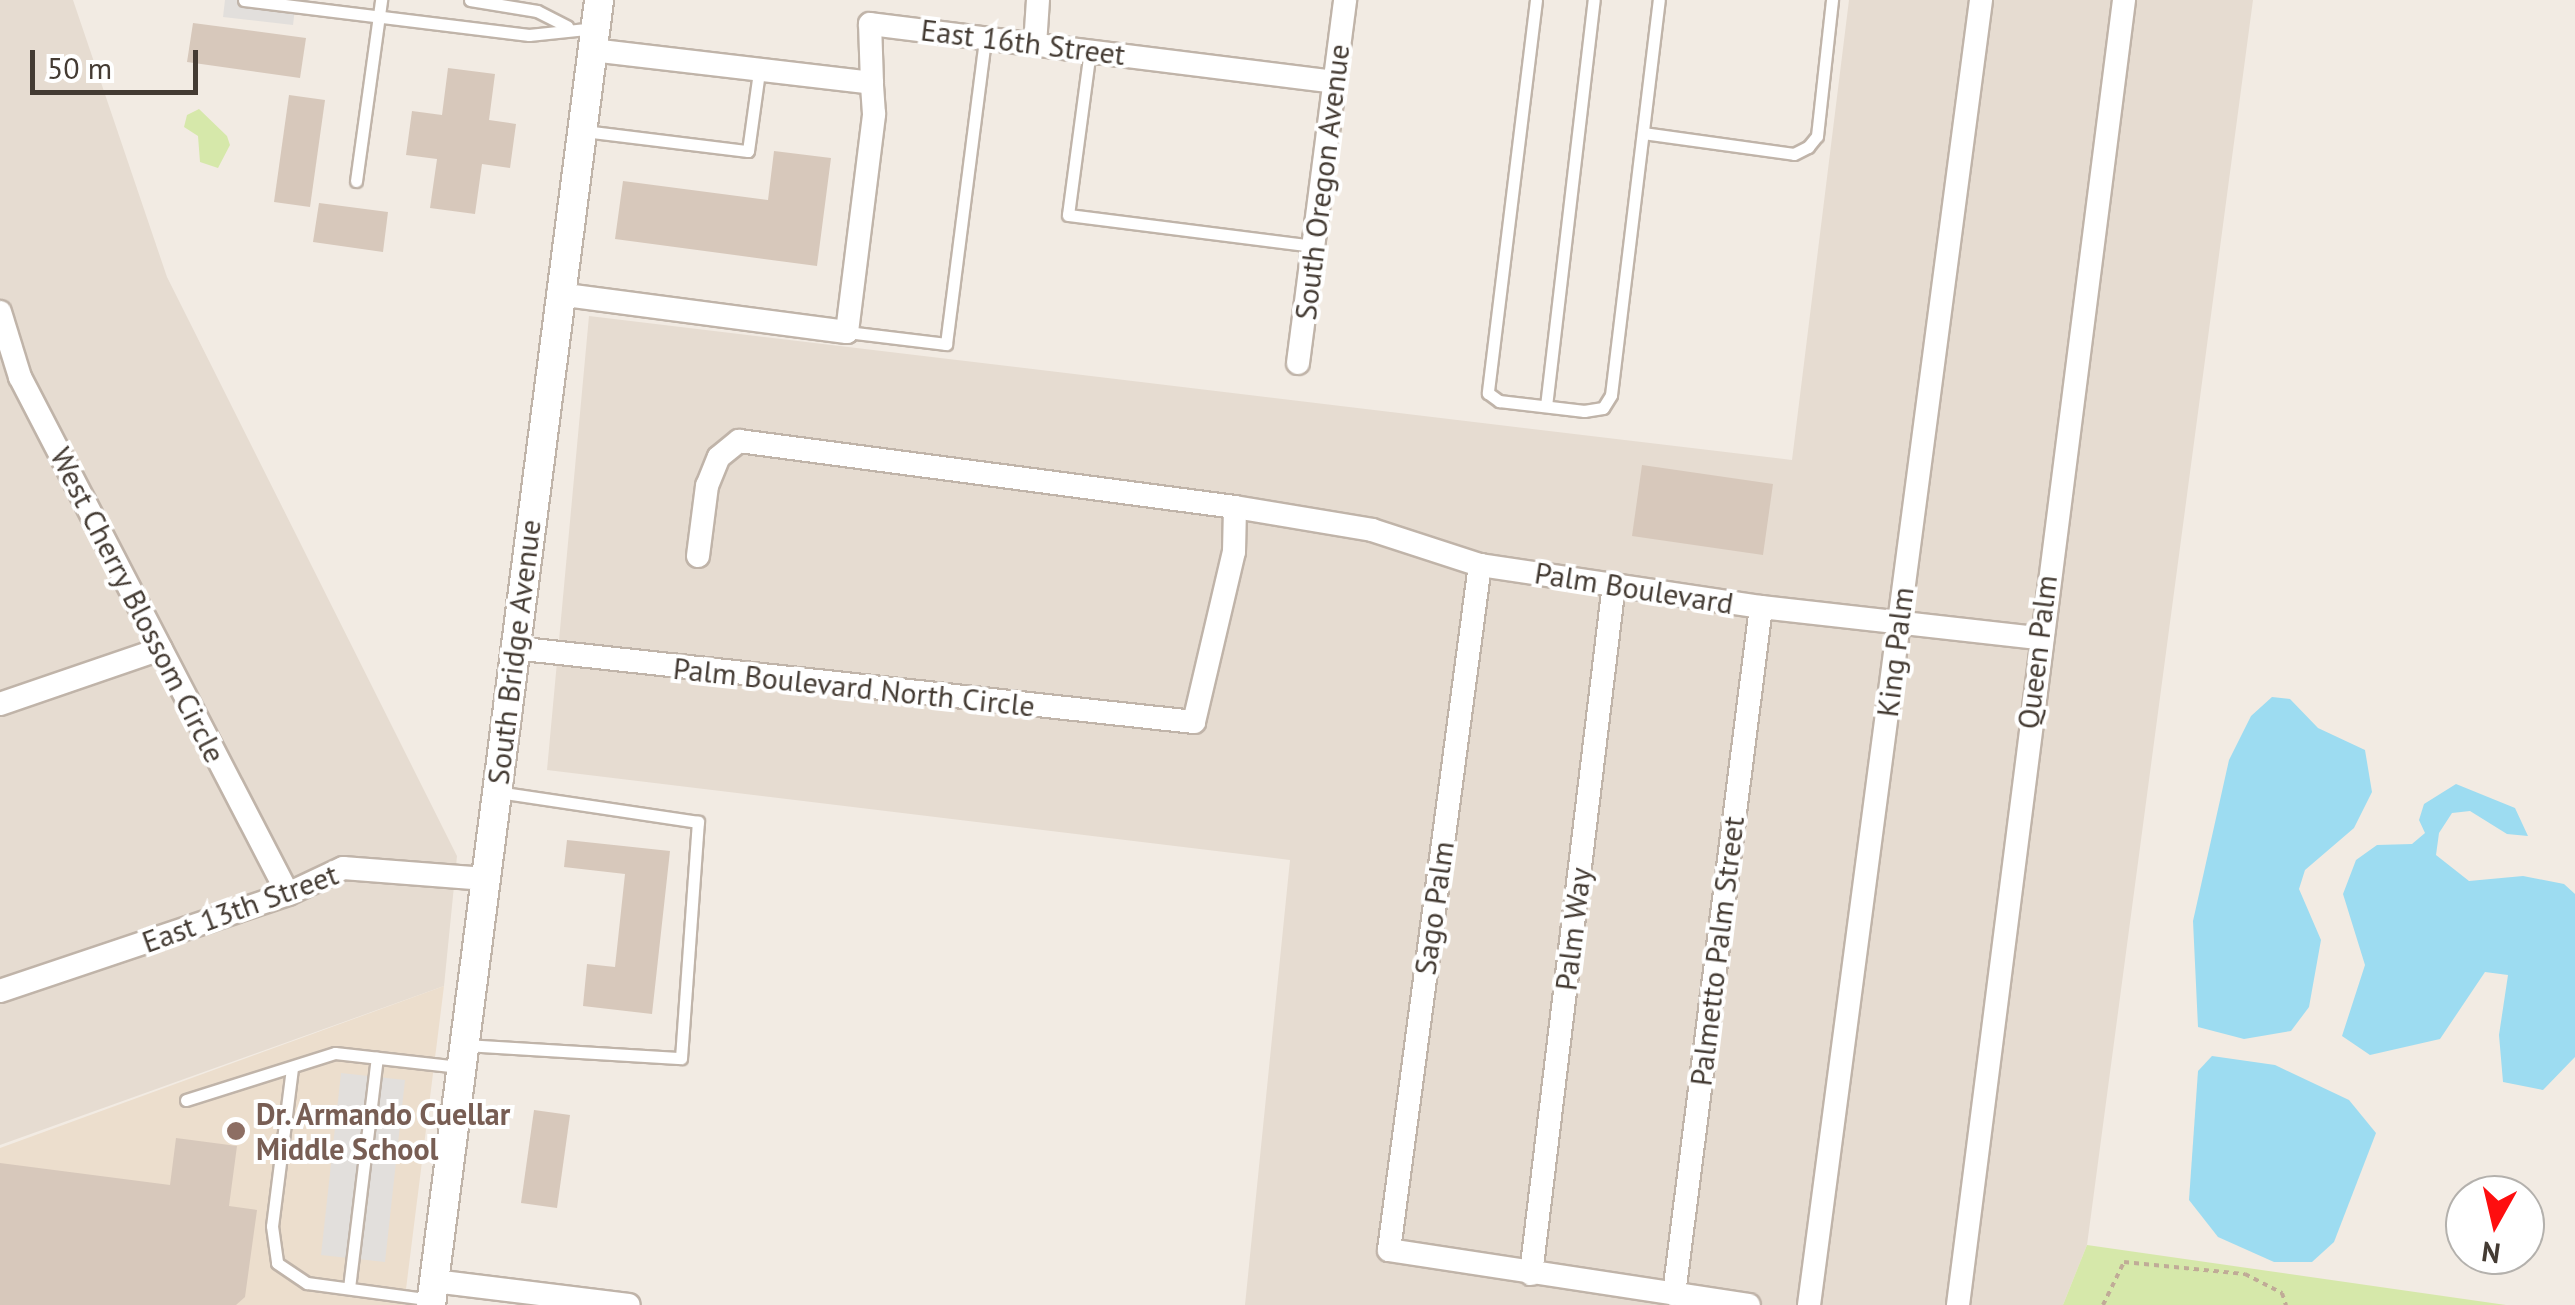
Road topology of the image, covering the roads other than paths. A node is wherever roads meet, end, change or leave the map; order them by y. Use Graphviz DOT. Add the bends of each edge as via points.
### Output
graph roads {
  1 [pos="244,0"];
  2 [pos="380,0"];
  3 [pos="470,0"];
  4 [pos="872,0"];
  5 [pos="1038,0"];
  6 [pos="1345,0"];
  7 [pos="1536,0"];
  8 [pos="1594,0"];
  9 [pos="1659,0"];
  10 [pos="1832,0"];
  11 [pos="1981,0"];
  12 [pos="2124,0"];
  13 [pos="379,15"];
  14 [pos="870,24"];
  15 [pos="568,26"];
  16 [pos="596,26"];
  17 [pos="984,39"];
  18 [pos="1034,44"];
  19 [pos="1090,50"];
  20 [pos="758,72"];
  21 [pos="1335,82"];
  22 [pos="872,84"];
  23 [pos="583,130"];
  24 [pos="1643,133"];
  25 [pos="356,181"];
  26 [pos="1312,246"];
  27 [pos="558,294"];
  28 [pos="0,312"];
  29 [pos="847,332"];
  30 [pos="1298,363"];
  31 [pos="10,381"];
  32 [pos="1546,406"];
  33 [pos="1235,507"];
  34 [pos="698,556"];
  35 [pos="1480,565"];
  36 [pos="1614,584"];
  37 [pos="1761,608"];
  38 [pos="1899,622"];
  39 [pos="2038,638"];
  40 [pos="514,648"];
  41 [pos="161,649"];
  42 [pos="0,704"];
  43 [pos="497,792"];
  44 [pos="486,880"];
  45 [pos="288,894"];
  46 [pos="0,991"];
  47 [pos="464,1056"];
  48 [pos="377,1058"];
  49 [pos="292,1068"];
  50 [pos="186,1100"];
  51 [pos="1531,1274"];
  52 [pos="349,1288"];
  53 [pos="1674,1294"];
  54 [pos="432,1295"];
  55 [pos="522,1298"];
  56 [pos="629,1305"];
  57 [pos="1749,1305"];
  58 [pos="1810,1305"];
  59 [pos="1958,1305"];
  1 -- 13 [label="lane"];
  2 -- 13 [label="lane"];
  3 -- 15 [label="lane" via="537,12"];
  4 -- 14 [label="street"];
  5 -- 18 [label="street"];
  6 -- 21 [label="street, South Oregon Avenue"];
  7 -- 32 [label="lane" via="1488,393 1500,401"];
  8 -- 32 [label="lane"];
  9 -- 24 [label="lane"];
  10 -- 24 [label="lane" via="1817,136 1808,147 1794,154"];
  11 -- 38 [label="street, King Palm"];
  12 -- 39 [label="street, Queen Palm"];
  13 -- 15 [label="lane" via="529,34"];
  13 -- 25 [label="lane"];
  14 -- 17 [label="street, East 16th Street"];
  14 -- 22 [label="street"];
  15 -- 16 [label="lane"];
  16 -- 20 [label="street"];
  16 -- 23 [label="street, South Bridge Avenue"];
  17 -- 18 [label="street, East 16th Street"];
  17 -- 29 [label="lane" via="946,344"];
  18 -- 19 [label="street, East 16th Street"];
  19 -- 21 [label="street, East 16th Street"];
  19 -- 26 [label="lane" via="1068,214"];
  20 -- 22 [label="street"];
  20 -- 23 [label="lane" via="748,151"];
  21 -- 26 [label="street, South Oregon Avenue"];
  22 -- 29 [label="street"];
  23 -- 27 [label="street, South Bridge Avenue"];
  24 -- 32 [label="lane" via="1611,395 1602,408"];
  26 -- 30 [label="street, South Oregon Avenue"];
  27 -- 29 [label="street"];
  27 -- 40 [label="street, South Bridge Avenue"];
  28 -- 31 [label="street, West Cherry Blossom Circle"];
  31 -- 41 [label="street, West Cherry Blossom Circle"];
  33 -- 34 [label="street" via="739,442 719,456 707,486"];
  33 -- 35 [label="street, Palm Boulevard" via="1372,530"];
  33 -- 40 [label="street, Palm Boulevard North Circle" via="1234,552 1194,722"];
  35 -- 36 [label="street, Palm Boulevard"];
  35 -- 51 [label="street, Sago Palm" via="1389,1250"];
  36 -- 37 [label="street, Palm Boulevard"];
  36 -- 51 [label="street, Palm Way"];
  37 -- 38 [label="street, Palm Boulevard"];
  37 -- 53 [label="street, Palmetto Palm Street"];
  38 -- 39 [label="street, Palm Boulevard"];
  38 -- 58 [label="street, King Palm"];
  39 -- 59 [label="street, Queen Palm"];
  40 -- 43 [label="street, South Bridge Avenue"];
  41 -- 42 [label="street"];
  41 -- 45 [label="street, West Cherry Blossom Circle"];
  43 -- 44 [label="street, South Bridge Avenue"];
  43 -- 47 [label="lane" via="698,822 682,1058"];
  44 -- 45 [label="street, East 13th Street" via="343,868"];
  44 -- 47 [label="street, South Bridge Avenue"];
  45 -- 46 [label="street, East 13th Street"];
  47 -- 48 [label="lane"];
  47 -- 54 [label="street, South Bridge Avenue"];
  48 -- 49 [label="lane" via="335,1053"];
  48 -- 52 [label="lane"];
  49 -- 50 [label="lane"];
  49 -- 52 [label="lane" via="272,1246 277,1263 295,1280"];
  51 -- 53 [label="street"];
  52 -- 54 [label="lane"];
  53 -- 57 [label="street"];
  54 -- 55 [label="street"];
  55 -- 56 [label="street"];
}
